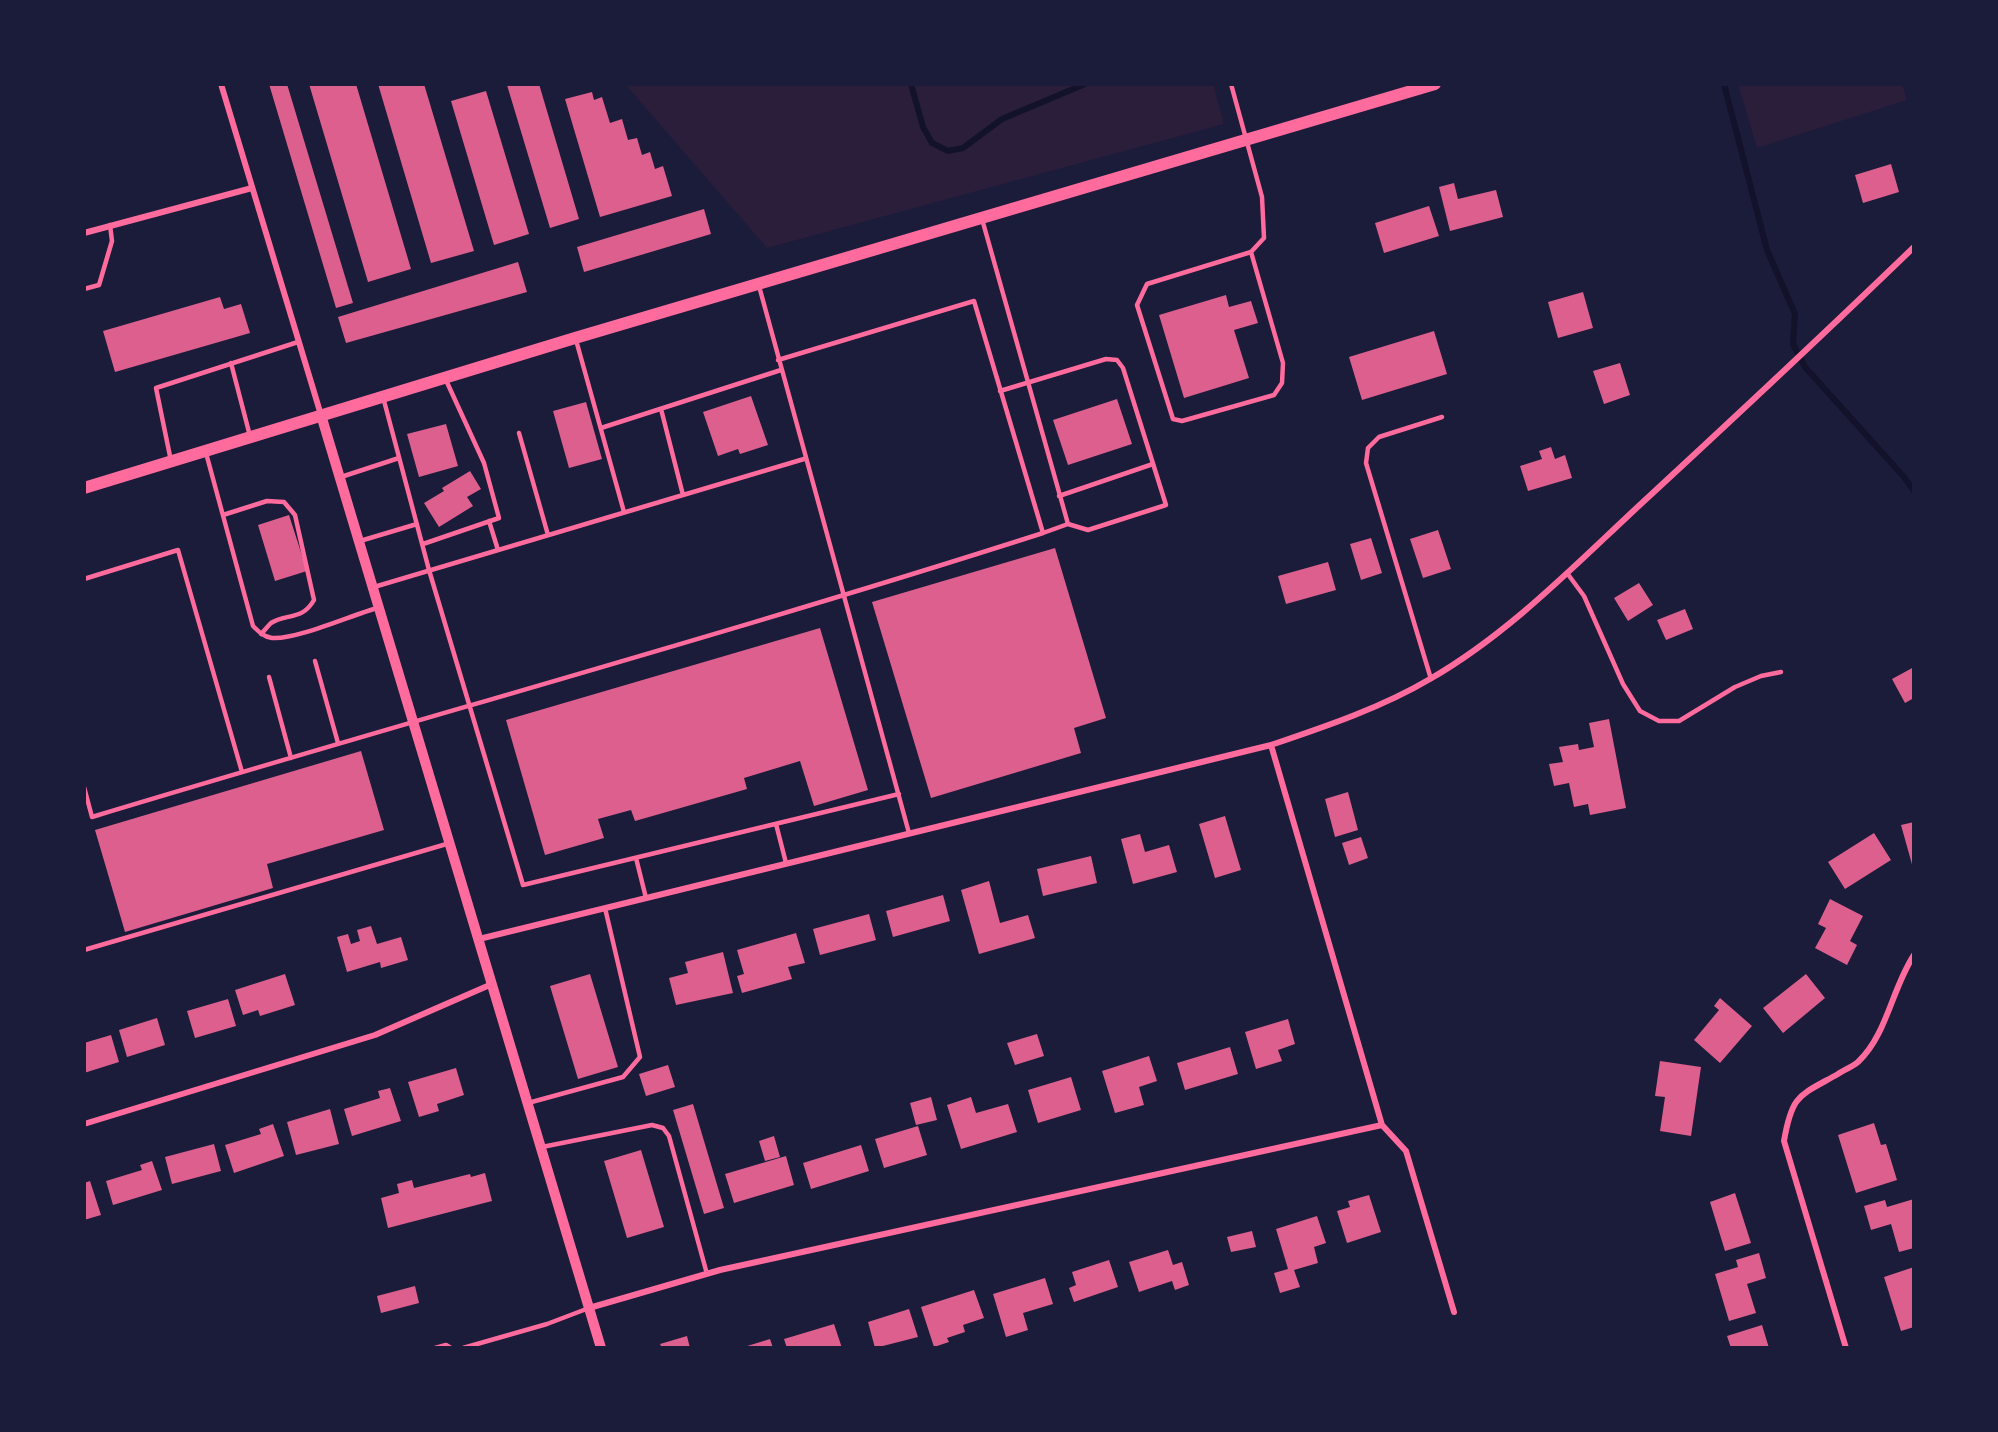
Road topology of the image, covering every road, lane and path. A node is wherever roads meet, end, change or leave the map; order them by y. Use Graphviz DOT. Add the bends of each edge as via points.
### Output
graph roads {
  1 [pos="221,84"];
  2 [pos="1232,84"];
  3 [pos="1435,84"];
  4 [pos="1246,140"];
  5 [pos="252,188"];
  6 [pos="982,219"];
  7 [pos="110,225"];
  8 [pos="84,232"];
  9 [pos="1914,247"];
  10 [pos="1251,252"];
  11 [pos="758,283"];
  12 [pos="84,289"];
  13 [pos="576,338"];
  14 [pos="298,342"];
  15 [pos="778,360"];
  16 [pos="231,363"];
  17 [pos="781,370"];
  18 [pos="445,378"];
  19 [pos="1028,383"];
  20 [pos="1000,391"];
  21 [pos="382,396"];
  22 [pos="661,409"];
  23 [pos="321,415"];
  24 [pos="1442,417"];
  25 [pos="601,428"];
  26 [pos="519,433"];
  27 [pos="251,438"];
  28 [pos="206,451"];
  29 [pos="399,458"];
  30 [pos="804,459"];
  31 [pos="171,461"];
  32 [pos="1153,464"];
  33 [pos="341,477"];
  34 [pos="84,488"];
  35 [pos="683,495"];
  36 [pos="1059,496"];
  37 [pos="624,512"];
  38 [pos="223,515"];
  39 [pos="489,521"];
  40 [pos="417,524"];
  41 [pos="1068,524"];
  42 [pos="1043,533"];
  43 [pos="548,535"];
  44 [pos="360,541"];
  45 [pos="423,544"];
  46 [pos="498,550"];
  47 [pos="429,570"];
  48 [pos="1567,573"];
  49 [pos="84,579"];
  50 [pos="374,587"];
  51 [pos="843,597"];
  52 [pos="380,607"];
  53 [pos="261,634"];
  54 [pos="315,661"];
  55 [pos="1781,672"];
  56 [pos="269,677"];
  57 [pos="1431,679"];
  58 [pos="471,704"];
  59 [pos="414,720"];
  60 [pos="339,743"];
  61 [pos="1271,745"];
  62 [pos="291,758"];
  63 [pos="242,772"];
  64 [pos="84,787"];
  65 [pos="899,794"];
  66 [pos="776,824"];
  67 [pos="909,833"];
  68 [pos="450,843"];
  69 [pos="636,858"];
  70 [pos="786,863"];
  71 [pos="646,898"];
  72 [pos="605,908"];
  73 [pos="479,939"];
  74 [pos="84,950"];
  75 [pos="1914,955"];
  76 [pos="492,984"];
  77 [pos="528,1103"];
  78 [pos="84,1124"];
  79 [pos="1383,1125"];
  80 [pos="541,1147"];
  81 [pos="707,1274"];
  82 [pos="589,1308"];
  83 [pos="1454,1312"];
  84 [pos="435,1348"];
  85 [pos="450,1348"];
  86 [pos="463,1348"];
  87 [pos="601,1348"];
  88 [pos="1846,1348"];
  1 -- 5 [label="street"];
  2 -- 4 [label="lane"];
  3 -- 4 [label="main road"];
  4 -- 6 [label="main road"];
  4 -- 10 [label="lane" via="1262,197 1264,238"];
  5 -- 7 [label="street"];
  5 -- 14 [label="street"];
  6 -- 11 [label="main road"];
  6 -- 19 [label="lane"];
  7 -- 8 [label="street"];
  7 -- 12 [label="lane" via="112,241 99,285"];
  9 -- 48 [label="street"];
  10 -- 10 [label="lane" via="1147,284 1140,293 1137,305 1173,419 1182,421 1274,395 1282,383 1283,363"];
  11 -- 13 [label="main road"];
  11 -- 15 [label="lane"];
  13 -- 18 [label="main road"];
  13 -- 25 [label="lane"];
  14 -- 16 [label="lane"];
  14 -- 23 [label="street"];
  15 -- 17 [label="lane"];
  15 -- 20 [label="lane" via="974,301"];
  16 -- 27 [label="lane"];
  16 -- 31 [label="lane" via="156,388"];
  17 -- 22 [label="lane"];
  17 -- 30 [label="lane"];
  18 -- 21 [label="main road"];
  18 -- 39 [label="lane" via="484,463 499,518"];
  19 -- 20 [label="lane"];
  19 -- 32 [label="lane" via="1106,359 1117,360 1124,368"];
  19 -- 36 [label="lane"];
  20 -- 42 [label="lane"];
  21 -- 23 [label="main road"];
  21 -- 29 [label="lane"];
  22 -- 25 [label="lane"];
  22 -- 35 [label="lane"];
  23 -- 27 [label="main road"];
  23 -- 33 [label="street"];
  24 -- 57 [label="lane" via="1379,436 1368,448 1366,463"];
  25 -- 37 [label="lane"];
  26 -- 43 [label="lane"];
  27 -- 28 [label="main road"];
  28 -- 31 [label="main road"];
  28 -- 38 [label="lane"];
  29 -- 33 [label="lane"];
  29 -- 40 [label="lane"];
  30 -- 35 [label="lane"];
  30 -- 51 [label="lane"];
  31 -- 34 [label="main road"];
  32 -- 36 [label="lane"];
  32 -- 41 [label="lane" via="1166,505 1088,530"];
  33 -- 44 [label="street"];
  35 -- 37 [label="lane"];
  36 -- 41 [label="lane"];
  37 -- 43 [label="lane"];
  38 -- 53 [label="lane" via="253,626"];
  38 -- 53 [label="lane" via="267,501 284,502 295,515 314,600 309,608 273,622"];
  39 -- 45 [label="lane"];
  39 -- 46 [label="lane"];
  40 -- 44 [label="lane"];
  40 -- 45 [label="lane"];
  41 -- 42 [label="lane"];
  42 -- 51 [label="lane"];
  43 -- 46 [label="lane"];
  44 -- 50 [label="street"];
  45 -- 47 [label="lane"];
  46 -- 47 [label="lane"];
  47 -- 50 [label="lane"];
  47 -- 58 [label="lane"];
  48 -- 55 [label="lane" via="1584,596 1623,684 1640,711 1659,721 1678,722 1735,687"];
  48 -- 57 [label="street" via="1504,628"];
  49 -- 63 [label="lane" via="178,550"];
  50 -- 52 [label="street"];
  51 -- 58 [label="lane"];
  51 -- 65 [label="lane"];
  52 -- 53 [label="lane" via="289,636 272,638"];
  52 -- 59 [label="street"];
  54 -- 60 [label="lane"];
  56 -- 62 [label="lane"];
  57 -- 61 [label="street" via="1336,723"];
  58 -- 59 [label="lane"];
  58 -- 69 [label="lane" via="523,885"];
  59 -- 60 [label="lane"];
  59 -- 68 [label="street"];
  60 -- 62 [label="lane"];
  61 -- 67 [label="street"];
  61 -- 79 [label="street"];
  62 -- 63 [label="lane"];
  63 -- 64 [label="lane" via="92,818"];
  65 -- 66 [label="lane"];
  65 -- 67 [label="lane"];
  66 -- 69 [label="lane"];
  66 -- 70 [label="lane"];
  67 -- 70 [label="street"];
  68 -- 73 [label="street"];
  68 -- 74 [label="lane"];
  69 -- 71 [label="lane"];
  70 -- 71 [label="street"];
  71 -- 72 [label="street"];
  72 -- 73 [label="street"];
  72 -- 77 [label="lane" via="640,1057 623,1077"];
  73 -- 76 [label="street"];
  75 -- 88 [label="street" via="1901,975 1873,1045 1857,1063 1809,1088 1797,1099 1784,1141"];
  76 -- 77 [label="street"];
  76 -- 78 [label="street" via="375,1035"];
  77 -- 80 [label="street"];
  79 -- 81 [label="street"];
  79 -- 83 [label="street" via="1406,1151"];
  80 -- 81 [label="lane" via="652,1125 663,1128 669,1136"];
  80 -- 82 [label="street"];
  81 -- 82 [label="street"];
  82 -- 86 [label="lane"];
  82 -- 87 [label="street"];
  84 -- 85 [label="lane"];
}
